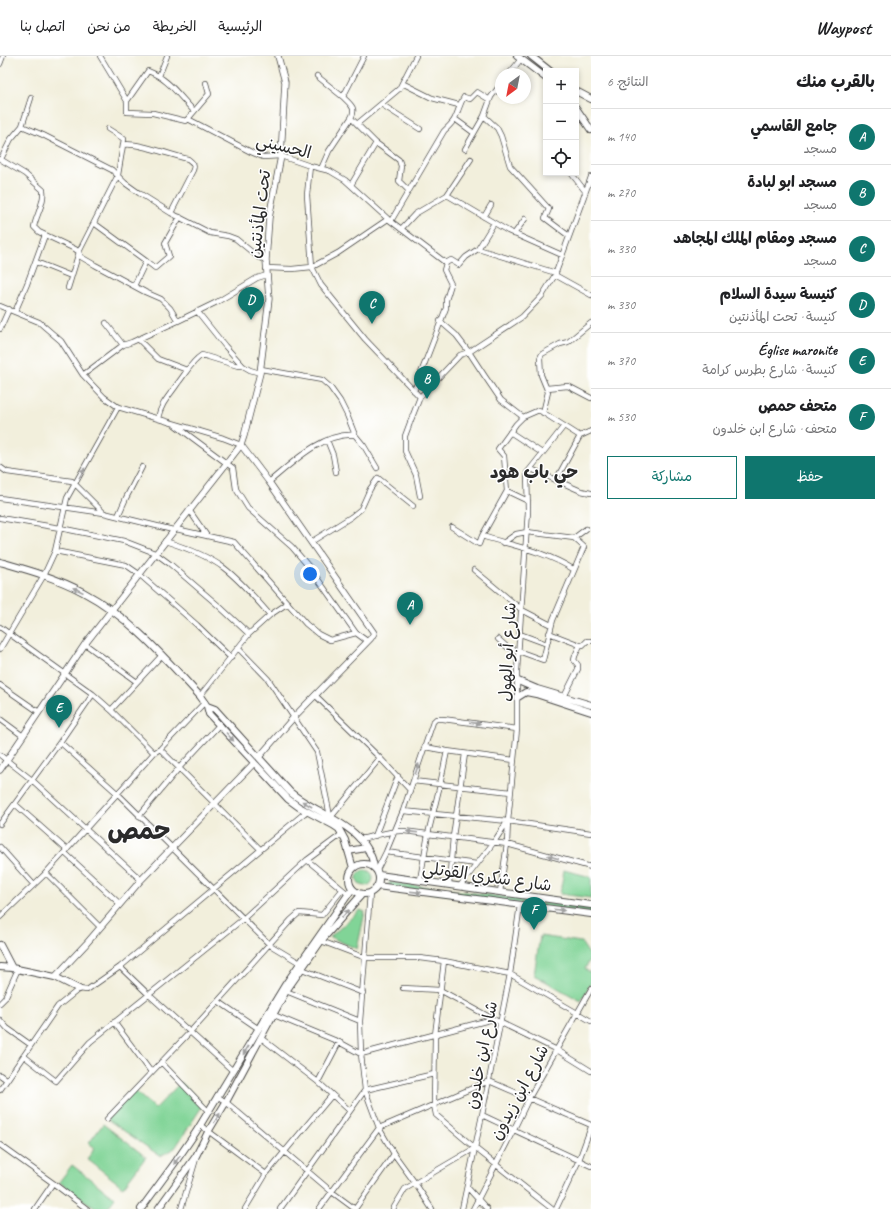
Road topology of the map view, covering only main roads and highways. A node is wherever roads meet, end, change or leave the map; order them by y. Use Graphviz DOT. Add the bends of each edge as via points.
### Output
graph roads {
  1 [pos="531,56"];
  2 [pos="519,58"];
  3 [pos="546,68"];
  4 [pos="543,76"];
  5 [pos="579,93"];
  6 [pos="591,99"];
  7 [pos="579,112"];
  8 [pos="591,130"];
  9 [pos="0,562"];
  10 [pos="518,681"];
  11 [pos="518,697"];
  12 [pos="206,704"];
  13 [pos="591,705"];
  14 [pos="591,712"];
  15 [pos="366,848"];
  16 [pos="348,851"];
  17 [pos="353,868"];
  18 [pos="376,871"];
  19 [pos="377,886"];
  20 [pos="350,892"];
  21 [pos="362,894"];
  22 [pos="591,905"];
  23 [pos="591,914"];
  24 [pos="0,945"];
  25 [pos="301,966"];
  26 [pos="0,967"];
  27 [pos="15,968"];
  28 [pos="79,989"];
  29 [pos="160,1208"];
  30 [pos="141,1209"];
  1 -- 3 [label="main road"];
  2 -- 4 [label="main road"];
  5 -- 6 [label="main road"];
  7 -- 8 [label="main road"];
  12 -- 9 [label="main road, one-way" via="162,655 111,609 82,591 44,575"];
  10 -- 13 [label="main road"];
  11 -- 14 [label="main road" via="526,692 536,694"];
  15 -- 12 [label="main road, one-way" via="346,827 297,798 215,709"];
  12 -- 16 [label="main road, one-way" via="219,725 288,799 333,825 342,834"];
  15 -- 16 [label="main road"];
  15 -- 18 [label="main road"];
  16 -- 17 [label="main road"];
  17 -- 18 [label="main road" via="363,863 369,864"];
  17 -- 20 [label="main road" via="348,878"];
  18 -- 19 [label="main road" via="379,880"];
  18 -- 22 [label="main road, شارع شكري القوتلي" via="420,880"];
  19 -- 21 [label="main road" via="370,893"];
  19 -- 23 [label="main road, شارع شكري القوتلي, one-way"];
  20 -- 21 [label="main road"];
  20 -- 25 [label="main road"];
  25 -- 21 [label="main road, one-way"];
  24 -- 27 [label="main road"];
  29 -- 25 [label="main road, one-way" via="196,1156"];
  25 -- 30 [label="main road, one-way" via="216,1096 200,1125"];
  26 -- 27 [label="main road"];
  27 -- 28 [label="main road" via="54,977"];
}
